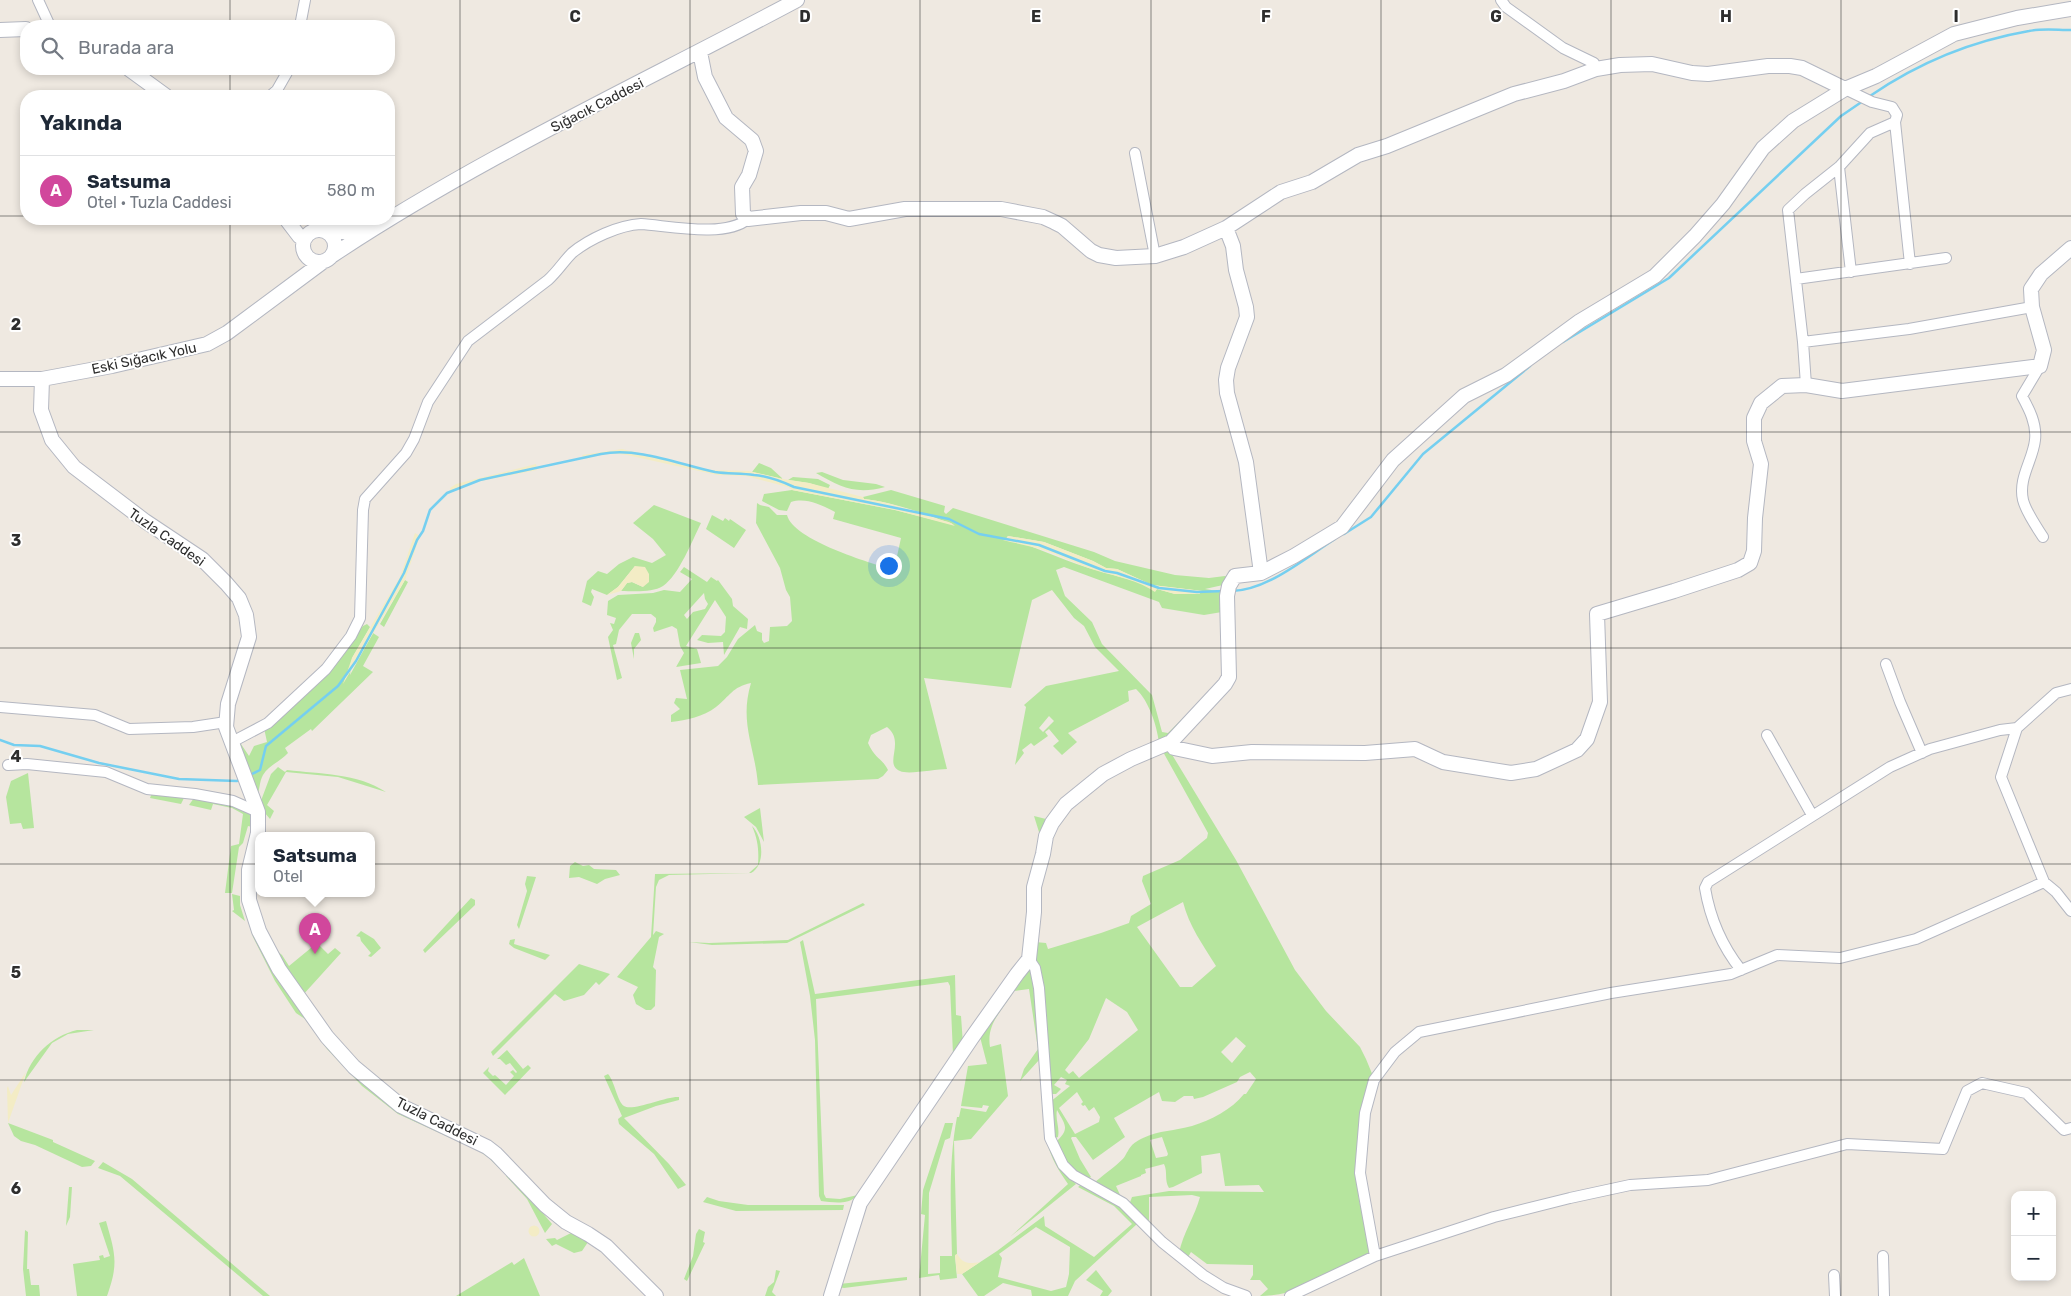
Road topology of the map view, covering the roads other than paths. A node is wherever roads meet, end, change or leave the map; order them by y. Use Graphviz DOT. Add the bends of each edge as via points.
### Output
graph roads {
  1 [pos="38,0"];
  2 [pos="305,0"];
  3 [pos="797,0"];
  4 [pos="1502,0"];
  5 [pos="2071,9"];
  6 [pos="47,20"];
  7 [pos="301,20"];
  8 [pos="20,28"];
  9 [pos="0,30"];
  10 [pos="700,52"];
  11 [pos="1596,69"];
  12 [pos="137,75"];
  13 [pos="285,75"];
  14 [pos="1845,89"];
  15 [pos="158,90"];
  16 [pos="277,90"];
  17 [pos="1895,122"];
  18 [pos="1135,154"];
  19 [pos="1839,167"];
  20 [pos="395,214"];
  21 [pos="748,219"];
  22 [pos="291,225"];
  23 [pos="303,225"];
  24 [pos="368,225"];
  25 [pos="378,225"];
  26 [pos="1226,228"];
  27 [pos="322,230"];
  28 [pos="304,245"];
  29 [pos="2071,248"];
  30 [pos="1155,256"];
  31 [pos="328,258"];
  32 [pos="1946,258"];
  33 [pos="1910,264"];
  34 [pos="1851,272"];
  35 [pos="298,279"];
  36 [pos="1796,279"];
  37 [pos="2032,307"];
  38 [pos="1803,342"];
  39 [pos="2040,366"];
  40 [pos="0,379"];
  41 [pos="42,379"];
  42 [pos="1806,385"];
  43 [pos="2043,537"];
  44 [pos="1261,573"];
  45 [pos="1886,664"];
  46 [pos="2071,689"];
  47 [pos="0,707"];
  48 [pos="226,722"];
  49 [pos="2017,728"];
  50 [pos="1767,735"];
  51 [pos="1171,742"];
  52 [pos="233,748"];
  53 [pos="1922,753"];
  54 [pos="8,765"];
  55 [pos="258,812"];
  56 [pos="1812,815"];
  57 [pos="258,832"];
  58 [pos="255,845"];
  59 [pos="2044,882"];
  60 [pos="2071,911"];
  61 [pos="1029,959"];
  62 [pos="1741,970"];
  63 [pos="2071,1128"];
  64 [pos="1375,1256"];
  65 [pos="1883,1256"];
  66 [pos="1834,1275"];
  67 [pos="656,1296"];
  68 [pos="832,1296"];
  69 [pos="1246,1296"];
  70 [pos="1290,1296"];
  71 [pos="1835,1296"];
  72 [pos="1884,1296"];
  1 -- 6 [label="street"];
  2 -- 7 [label="street"];
  3 -- 10 [label="street, Sığacık Caddesi"];
  4 -- 11 [label="street" via="1506,7 1563,48 1594,64"];
  5 -- 14 [label="street" via="1954,34"];
  8 -- 9 [label="street"];
  10 -- 20 [label="street, Sığacık Caddesi" via="546,131"];
  10 -- 21 [label="street" via="705,77 726,118 755,145 749,175 742,186 743,214"];
  11 -- 14 [label="street" via="1652,64 1708,74 1790,66 1802,68"];
  11 -- 26 [label="street" via="1514,94 1358,155 1312,182 1274,196"];
  12 -- 15 [label="street"];
  13 -- 16 [label="street"];
  14 -- 17 [label="street" via="1872,102 1892,106 1897,115"];
  14 -- 44 [label="street" via="1793,121 1763,148 1723,204 1655,276 1580,321 1506,375 1464,396 1393,460 1342,526"];
  17 -- 19 [label="street" via="1870,133"];
  17 -- 33 [label="street"];
  18 -- 30 [label="street"];
  19 -- 34 [label="street"];
  19 -- 36 [label="street" via="1788,210"];
  21 -- 30 [label="street" via="817,212 849,219 905,209 1001,208 1054,222 1099,255 1116,258"];
  21 -- 52 [label="street" via="743,224 718,230 641,224 608,233 579,248 560,270 468,341 428,402 406,453 365,499 360,618 351,636 326,669 268,723"];
  22 -- 28 [label="street"];
  23 -- 27 [label="street"];
  24 -- 27 [label="street" via="343,232"];
  25 -- 31 [label="street, Eski Sığacık Yolu"];
  26 -- 30 [label="street"];
  26 -- 44 [label="street" via="1233,246 1247,317 1228,368 1227,393 1246,462"];
  27 -- 28 [label="street" via="307,235"];
  27 -- 31 [label="street" via="334,239 336,245"];
  28 -- 31 [label="street" via="310,259 319,262"];
  28 -- 35 [label="street" via="304,261"];
  29 -- 37 [label="street" via="2041,274 2031,289"];
  31 -- 35 [label="street, Eski Sığacık Yolu"];
  32 -- 33 [label="street"];
  33 -- 34 [label="street"];
  34 -- 36 [label="street"];
  35 -- 41 [label="street, Eski Sığacık Yolu" via="227,333 207,344"];
  36 -- 38 [label="street"];
  37 -- 38 [label="street"];
  37 -- 39 [label="street" via="2044,350"];
  38 -- 42 [label="street"];
  39 -- 42 [label="street" via="1842,392"];
  39 -- 43 [label="street" via="2022,396 2033,418 2036,438 2024,473 2023,499"];
  40 -- 41 [label="street, Eski Sığacık Yolu"];
  41 -- 48 [label="street, Tuzla Caddesi" via="41,410 52,440 74,467 202,559 239,598 246,615 248,637 228,704"];
  42 -- 51 [label="street" via="1782,386 1761,403 1754,418 1754,441 1761,464 1754,551 1750,563 1738,570 1597,614 1600,702 1587,739 1577,750 1536,769 1511,773 1443,762 1416,750 1252,752 1212,756 1174,748"];
  44 -- 51 [label="street" via="1235,576 1227,596 1229,677"];
  45 -- 53 [label="street"];
  46 -- 49 [label="street" via="2056,693"];
  47 -- 48 [label="street" via="95,715 130,728 193,727"];
  48 -- 52 [label="street, Tuzla Caddesi"];
  49 -- 53 [label="street"];
  49 -- 59 [label="street" via="2001,777"];
  50 -- 56 [label="street"];
  51 -- 61 [label="street" via="1102,774 1066,804 1052,823 1034,886"];
  52 -- 55 [label="street, Tuzla Caddesi"];
  53 -- 56 [label="street" via="1890,767"];
  54 -- 55 [label="street" via="106,772 147,789 234,802"];
  55 -- 57 [label="street, Tuzla Caddesi"];
  56 -- 62 [label="street" via="1708,882 1705,888 1711,914 1727,952"];
  58 -- 67 [label="street, Tuzla Caddesi" via="248,887 259,931 279,969 327,1036 354,1067 401,1106 496,1154 545,1205 606,1246"];
  59 -- 60 [label="street"];
  59 -- 62 [label="street" via="1916,939 1840,958 1777,955"];
  61 -- 68 [label="street" via="860,1203"];
  61 -- 69 [label="street" via="1035,968 1039,988 1050,1138 1063,1165 1073,1175 1123,1203 1162,1242 1203,1274 1224,1288"];
  62 -- 64 [label="street" via="1419,1032 1395,1052 1374,1080 1365,1113 1360,1173"];
  63 -- 64 [label="street" via="2064,1130 2026,1093 1982,1084 1967,1091 1943,1149 1847,1144 1708,1180 1630,1185 1570,1198 1494,1217"];
  64 -- 70 [label="street"];
  65 -- 72 [label="street"];
  66 -- 71 [label="street"];
}
